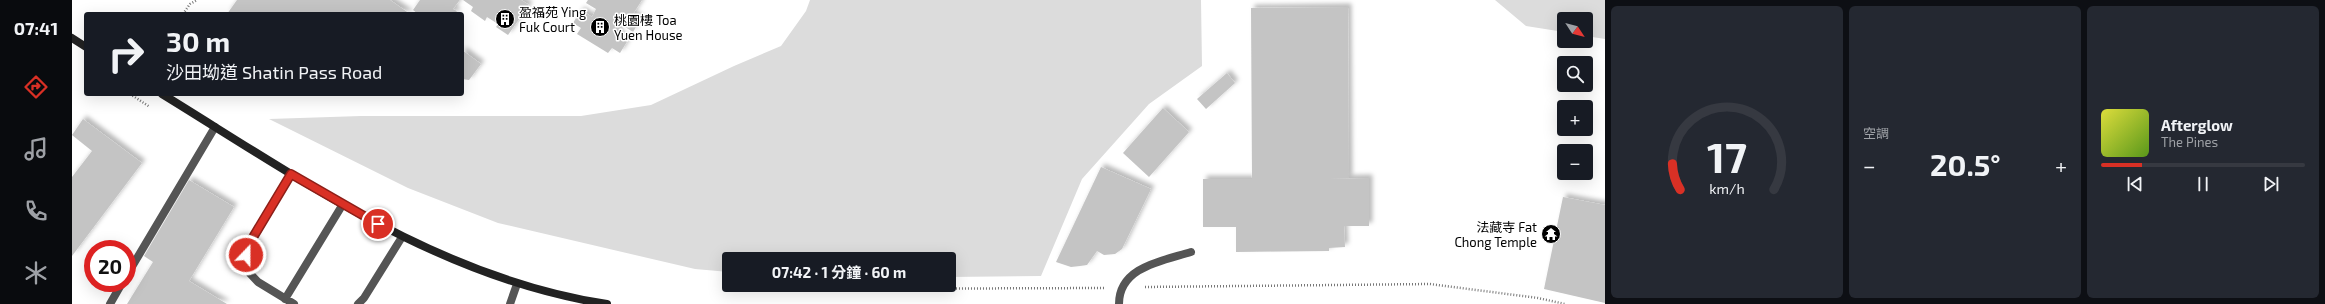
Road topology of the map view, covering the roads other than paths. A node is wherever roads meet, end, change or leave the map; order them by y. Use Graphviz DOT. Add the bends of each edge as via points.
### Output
graph roads {
  1 [pos="72,38"];
  2 [pos="84,46"];
  3 [pos="165,96"];
  4 [pos="215,127"];
  5 [pos="291,174"];
  6 [pos="343,204"];
  7 [pos="402,237"];
  8 [pos="1191,252"];
  9 [pos="136,260"];
  10 [pos="517,284"];
  11 [pos="117,292"];
  12 [pos="285,299"];
  13 [pos="110,304"];
  14 [pos="294,304"];
  15 [pos="358,304"];
  16 [pos="510,304"];
  17 [pos="607,304"];
  18 [pos="1119,304"];
  1 -- 2 [label="main road"];
  3 -- 4 [label="main road"];
  4 -- 5 [label="main road"];
  4 -- 9 [label="lane"];
  5 -- 6 [label="main road"];
  5 -- 12 [label="lane" via="249,244 243,266 258,282"];
  6 -- 7 [label="main road"];
  6 -- 12 [label="lane"];
  7 -- 10 [label="main road"];
  7 -- 15 [label="lane"];
  8 -- 18 [label="lane" via="1150,264 1129,276 1122,288"];
  10 -- 16 [label="lane"];
  10 -- 17 [label="main road"];
  11 -- 13 [label="lane"];
  12 -- 14 [label="lane"];
}
